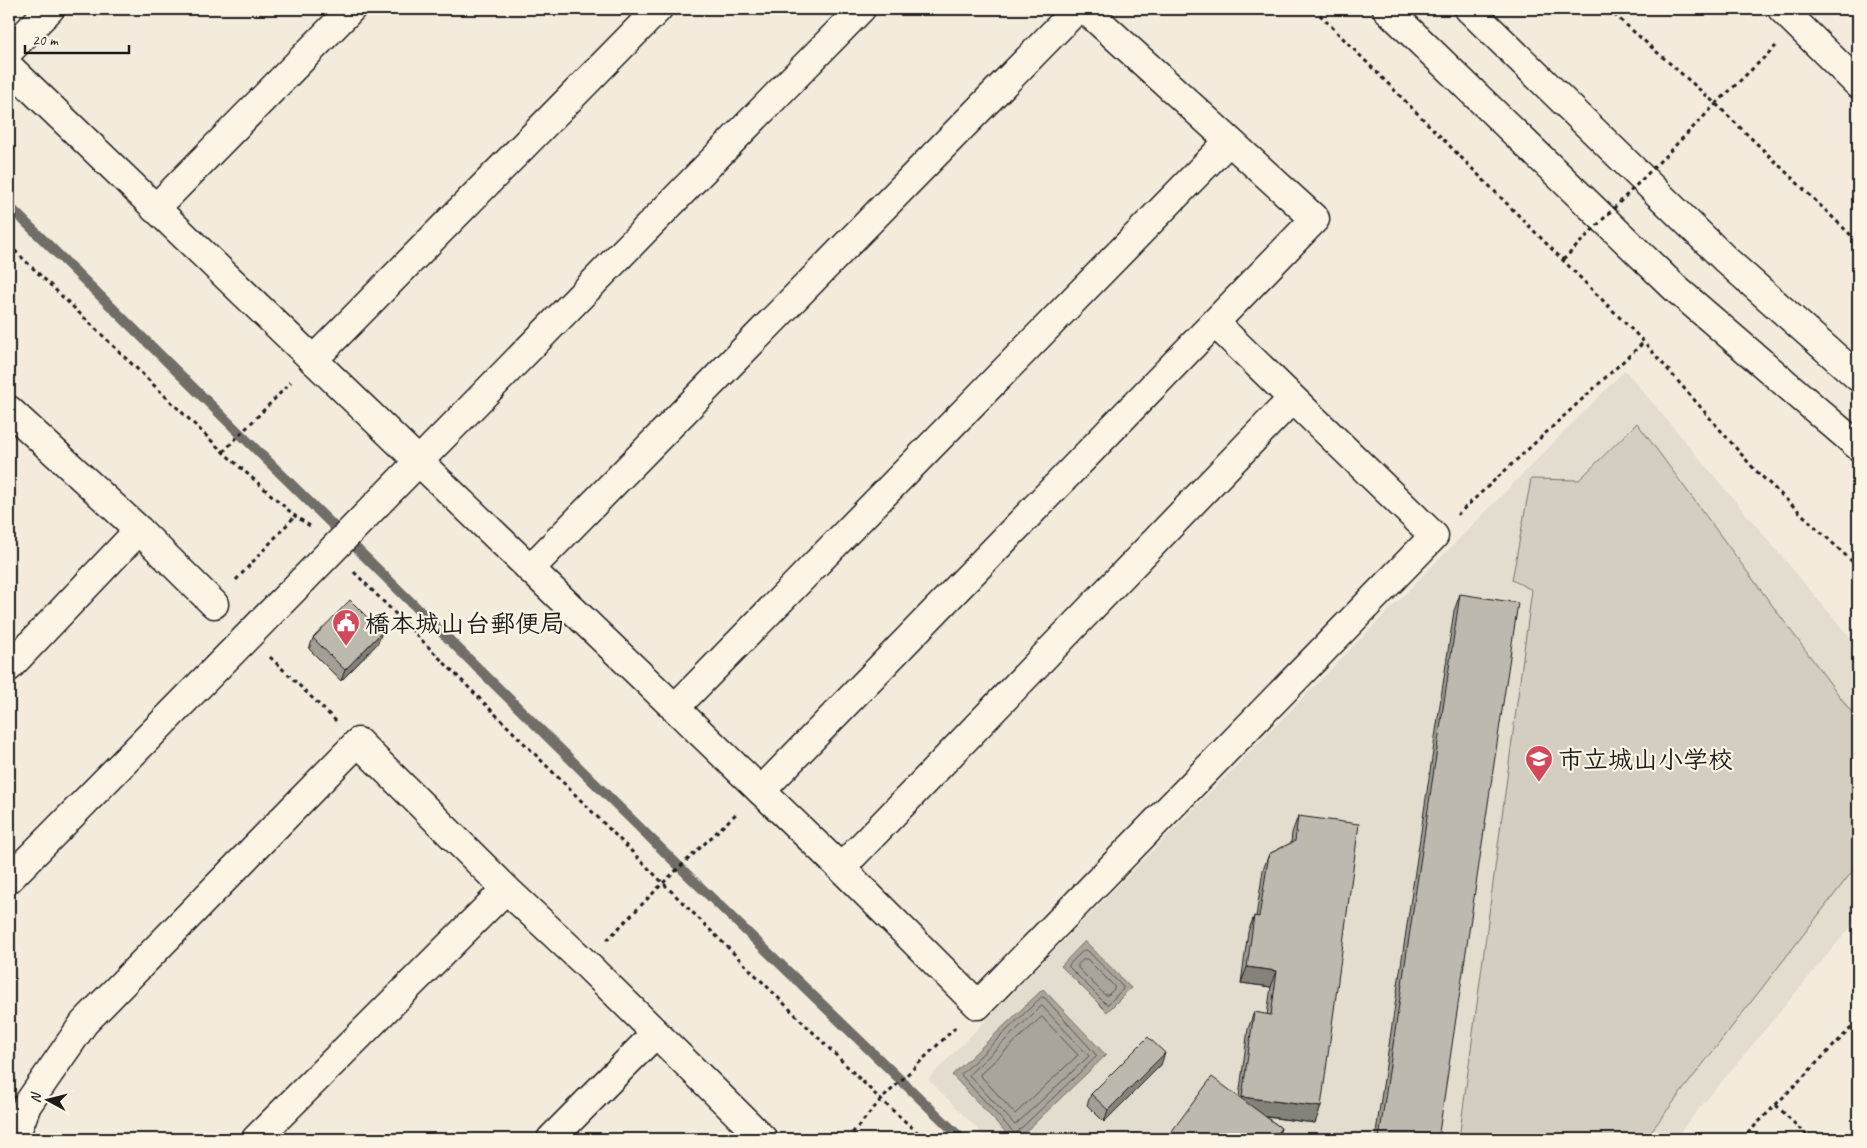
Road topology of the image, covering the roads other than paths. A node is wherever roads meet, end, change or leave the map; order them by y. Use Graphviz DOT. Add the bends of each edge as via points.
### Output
graph roads {
  1 [pos="50,9"];
  2 [pos="351,9"];
  3 [pos="658,9"];
  4 [pos="861,9"];
  5 [pos="1077,9"];
  6 [pos="1085,9"];
  7 [pos="1387,9"];
  8 [pos="1469,9"];
  9 [pos="1790,16"];
  10 [pos="9,51"];
  11 [pos="9,68"];
  12 [pos="1853,68"];
  13 [pos="1230,141"];
  14 [pos="156,209"];
  15 [pos="1215,323"];
  16 [pos="313,360"];
  17 [pos="1858,377"];
  18 [pos="1292,399"];
  19 [pos="9,410"];
  20 [pos="1858,446"];
  21 [pos="419,462"];
  22 [pos="139,530"];
  23 [pos="530,569"];
  24 [pos="214,604"];
  25 [pos="9,667"];
  26 [pos="674,708"];
  27 [pos="761,791"];
  28 [pos="841,868"];
  29 [pos="9,879"];
  30 [pos="506,889"];
  31 [pos="655,1034"];
  32 [pos="14,1139"];
  33 [pos="256,1139"];
  34 [pos="551,1139"];
  35 [pos="762,1139"];
  1 -- 10 [label="street"];
  2 -- 14 [label="street"];
  3 -- 16 [label="street"];
  4 -- 21 [label="street"];
  5 -- 23 [label="street"];
  6 -- 13 [label="street"];
  7 -- 20 [label="street" via="1675,288"];
  8 -- 17 [label="street" via="1726,260"];
  9 -- 12 [label="street"];
  11 -- 14 [label="street"];
  13 -- 15 [label="street" via="1315,219"];
  13 -- 26 [label="street"];
  14 -- 16 [label="street"];
  15 -- 18 [label="street"];
  15 -- 27 [label="street"];
  16 -- 21 [label="street"];
  18 -- 28 [label="street"];
  18 -- 28 [label="street" via="1434,536 978,1005"];
  19 -- 22 [label="street"];
  21 -- 23 [label="street"];
  21 -- 29 [label="street, bridge"];
  22 -- 24 [label="street"];
  22 -- 25 [label="street"];
  23 -- 26 [label="street"];
  26 -- 27 [label="street"];
  27 -- 28 [label="street"];
  30 -- 31 [label="street"];
  30 -- 32 [label="street" via="358,742 84,1023 27,1105"];
  30 -- 33 [label="street"];
  31 -- 34 [label="street"];
  31 -- 35 [label="street"];
}
